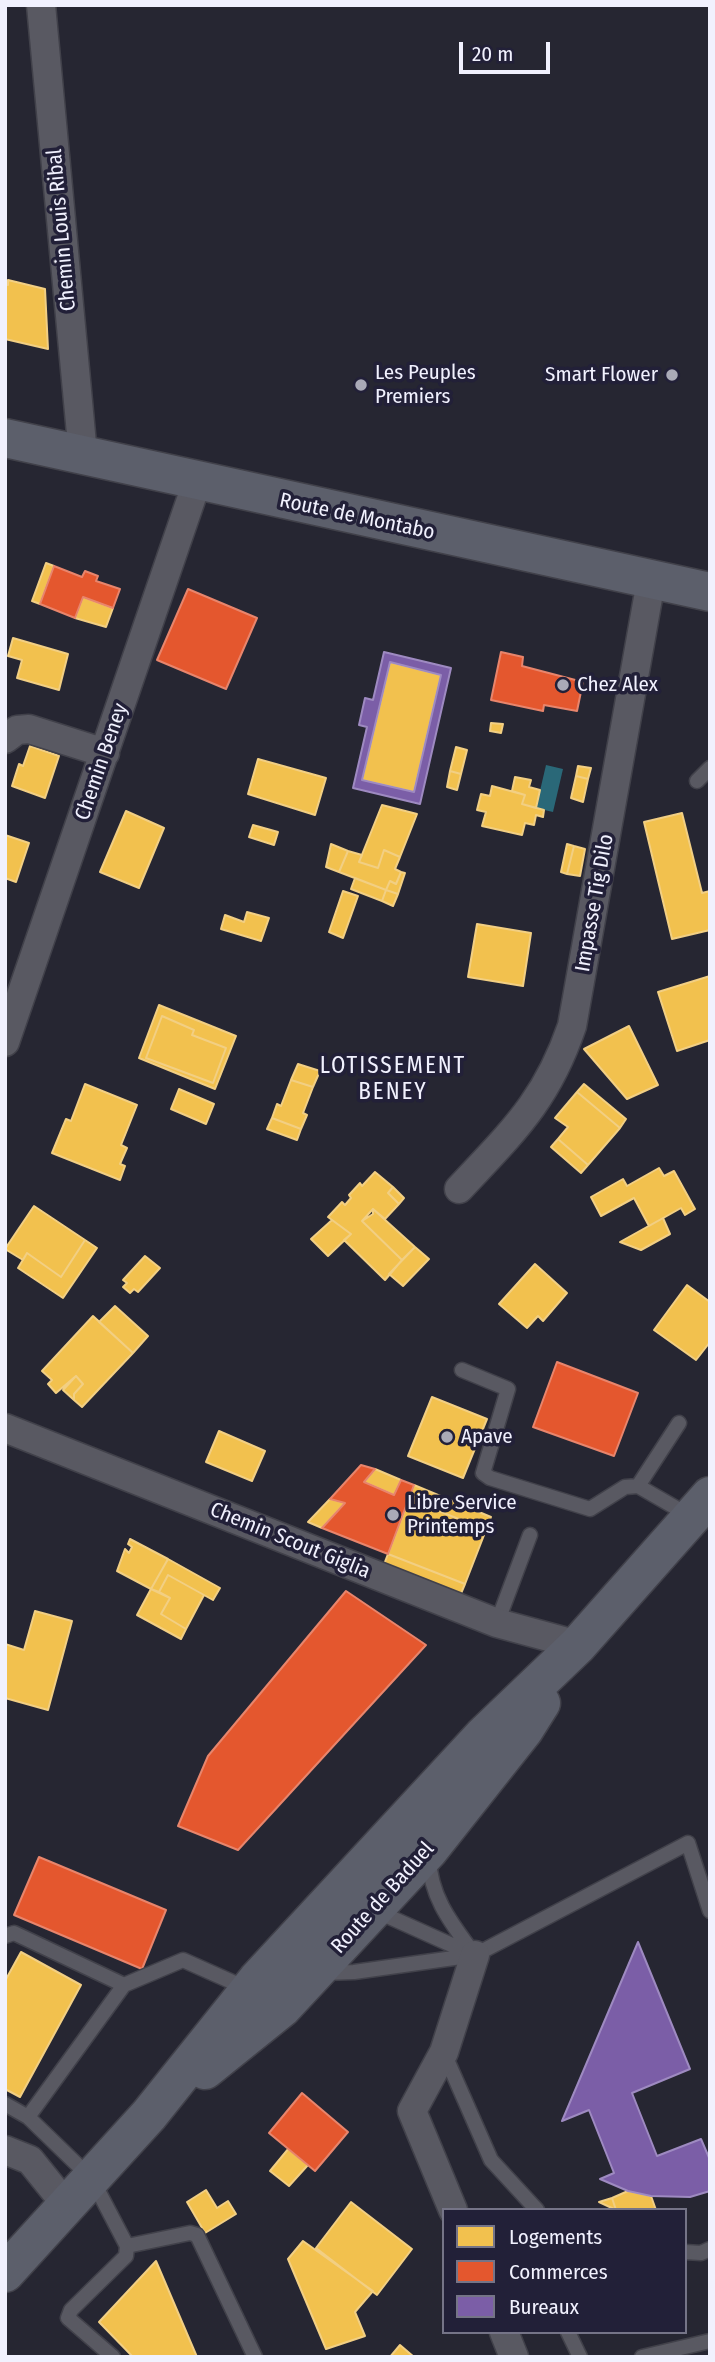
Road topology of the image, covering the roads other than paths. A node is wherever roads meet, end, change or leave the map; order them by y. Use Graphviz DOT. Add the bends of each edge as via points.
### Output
graph roads {
  1 [pos="41,5"];
  2 [pos="5,439"];
  3 [pos="83,455"];
  4 [pos="197,482"];
  5 [pos="651,581"];
  6 [pos="710,592"];
  7 [pos="5,739"];
  8 [pos="105,753"];
  9 [pos="710,768"];
  10 [pos="697,781"];
  11 [pos="5,1042"];
  12 [pos="458,1189"];
  13 [pos="461,1370"];
  14 [pos="679,1423"];
  15 [pos="5,1428"];
  16 [pos="638,1486"];
  17 [pos="701,1507"];
  18 [pos="530,1535"];
  19 [pos="497,1623"];
  20 [pos="578,1645"];
  21 [pos="429,1850"];
  22 [pos="355,1902"];
  23 [pos="710,1911"];
  24 [pos="5,1936"];
  25 [pos="475,1955"];
  26 [pos="315,1973"];
  27 [pos="124,1985"];
  28 [pos="250,1989"];
  29 [pos="444,2052"];
  30 [pos="5,2104"];
  31 [pos="149,2115"];
  32 [pos="28,2117"];
  33 [pos="5,2150"];
  34 [pos="80,2192"];
  35 [pos="452,2208"];
  36 [pos="535,2208"];
  37 [pos="127,2246"];
  38 [pos="710,2249"];
  39 [pos="687,2252"];
  40 [pos="5,2273"];
  41 [pos="505,2334"];
  42 [pos="569,2334"];
  43 [pos="710,2341"];
  44 [pos="113,2357"];
  45 [pos="255,2357"];
  46 [pos="514,2357"];
  47 [pos="580,2357"];
  48 [pos="642,2357"];
  1 -- 3 [label="street, Chemin Louis Ribal"];
  2 -- 3 [label="main road, Route de Montabo"];
  3 -- 4 [label="main road, Route de Montabo"];
  4 -- 5 [label="main road, Route de Montabo"];
  4 -- 8 [label="street, Chemin Beney"];
  5 -- 6 [label="main road, Route de Montabo"];
  5 -- 12 [label="street, Impasse Tig Dilo" via="572,1026 547,1086 529,1113"];
  7 -- 8 [label="street" via="17,730 29,729"];
  8 -- 11 [label="street, Chemin Beney"];
  9 -- 10 [label="lane"];
  13 -- 16 [label="lane" via="508,1388 483,1473 490,1478 590,1509 625,1487"];
  14 -- 16 [label="lane"];
  15 -- 19 [label="street, Chemin Scout Giglia"];
  16 -- 17 [label="lane"];
  17 -- 20 [label="main road, Route de Baduel"];
  18 -- 19 [label="lane"];
  19 -- 20 [label="street, Chemin Scout Giglia"];
  20 -- 21 [label="main road, Route de Baduel" via="524,1730"];
  20 -- 22 [label="main road, Route de Baduel" via="485,1735"];
  21 -- 22 [label="main road, Route de Baduel"];
  21 -- 25 [label="lane" via="430,1872 443,1912"];
  22 -- 25 [label="lane"];
  22 -- 26 [label="main road, Route de Baduel"];
  22 -- 28 [label="main road, Route de Baduel"];
  23 -- 25 [label="lane" via="688,1843"];
  24 -- 27 [label="lane" via="14,1933"];
  25 -- 26 [label="lane"];
  25 -- 29 [label="street"];
  26 -- 31 [label="main road, Route de Baduel" via="282,2008"];
  27 -- 28 [label="lane" via="183,1960"];
  27 -- 32 [label="lane"];
  28 -- 31 [label="main road, Route de Baduel"];
  29 -- 35 [label="street" via="412,2111"];
  29 -- 36 [label="lane" via="491,2160"];
  30 -- 32 [label="lane"];
  31 -- 34 [label="main road, Route de Baduel"];
  32 -- 34 [label="lane"];
  33 -- 34 [label="street"];
  34 -- 37 [label="lane"];
  34 -- 40 [label="main road, Route de Baduel"];
  37 -- 44 [label="lane" via="126,2256 68,2318"];
  37 -- 45 [label="lane" via="197,2235"];
  38 -- 39 [label="lane"];
  41 -- 46 [label="street"];
  42 -- 47 [label="lane"];
  43 -- 48 [label="lane"];
}
